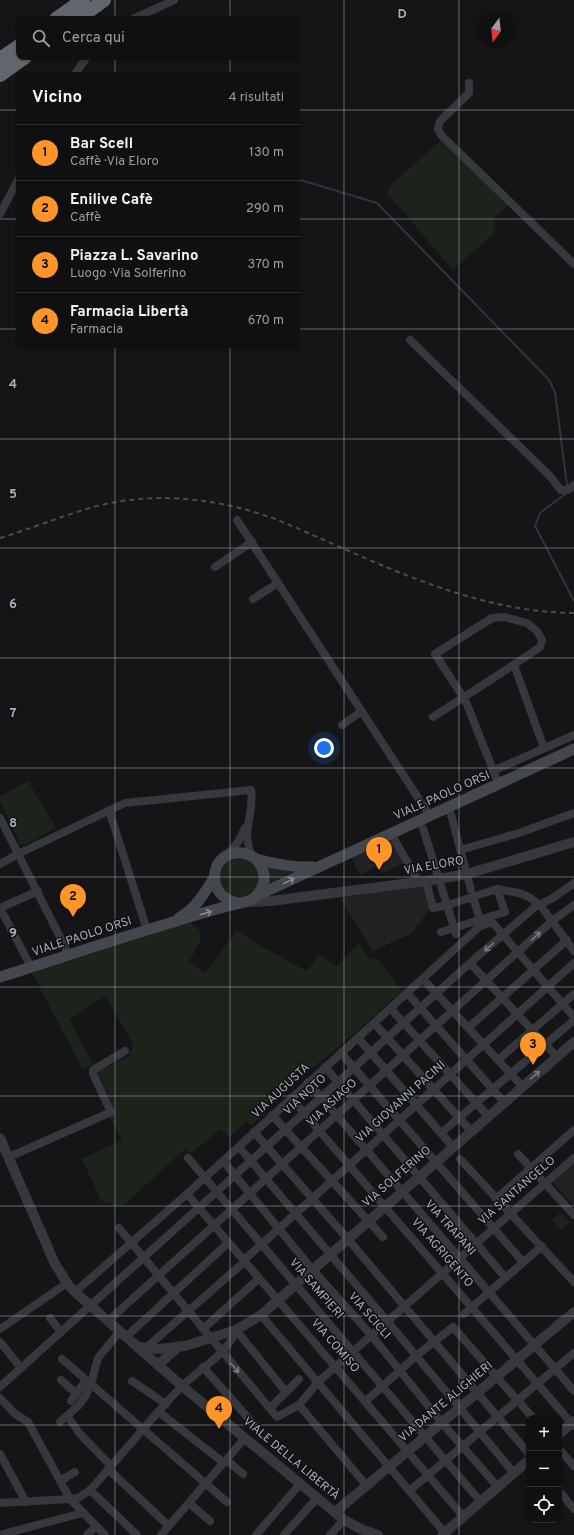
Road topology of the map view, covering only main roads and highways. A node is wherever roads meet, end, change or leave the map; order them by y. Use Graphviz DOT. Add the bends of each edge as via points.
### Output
graph roads {
  1 [pos="83,0"];
  2 [pos="104,0"];
  3 [pos="60,16"];
  4 [pos="82,16"];
  5 [pos="16,48"];
  6 [pos="0,59"];
  7 [pos="21,60"];
  8 [pos="0,75"];
  9 [pos="574,749"];
  10 [pos="254,858"];
  11 [pos="320,866"];
  12 [pos="214,878"];
  13 [pos="264,893"];
  14 [pos="243,902"];
  15 [pos="172,922"];
  16 [pos="0,977"];
  1 -- 3 [label="highway"];
  2 -- 4 [label="highway"];
  5 -- 6 [label="highway"];
  7 -- 8 [label="highway"];
  9 -- 11 [label="main road, VIALE PAOLO ORSI" via="449,807 427,822 391,834"];
  10 -- 11 [label="main road" via="299,867"];
  10 -- 12 [label="main road" via="240,853 227,856 217,865"];
  10 -- 13 [label="main road" via="264,872"];
  13 -- 11 [label="main road, VIALE PAOLO ORSI, one-way"];
  12 -- 14 [label="main road" via="219,893 232,902"];
  12 -- 15 [label="main road" via="191,910"];
  13 -- 14 [label="main road"];
  15 -- 14 [label="main road, one-way"];
  15 -- 16 [label="main road, VIALE PAOLO ORSI"];
}
